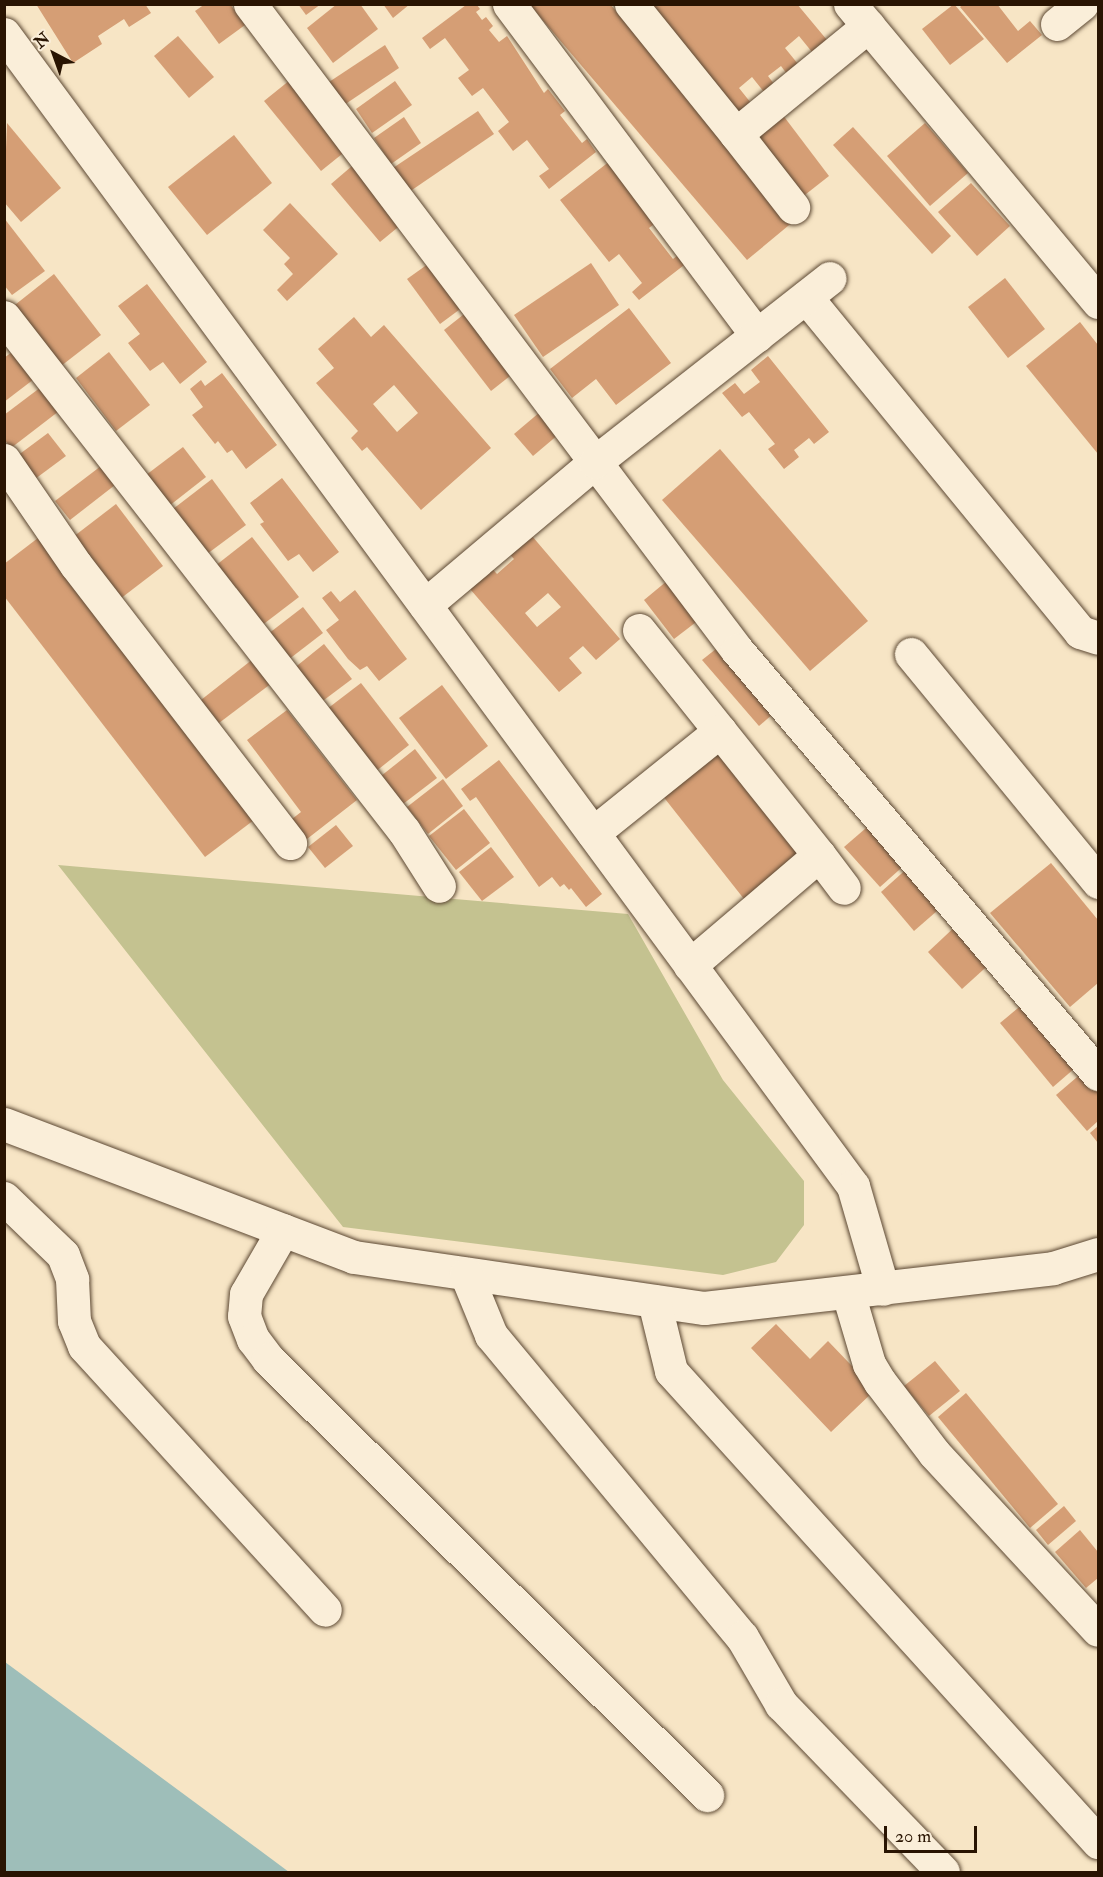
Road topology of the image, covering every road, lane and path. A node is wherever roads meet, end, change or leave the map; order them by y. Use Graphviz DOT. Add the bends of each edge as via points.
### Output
graph roads {
  1 [pos="250,4"];
  2 [pos="509,4"];
  3 [pos="630,4"];
  4 [pos="859,15"];
  5 [pos="4,34"];
  6 [pos="736,134"];
  7 [pos="793,207"];
  8 [pos="1098,302"];
  9 [pos="4,317"];
  10 [pos="757,335"];
  11 [pos="4,460"];
  12 [pos="595,462"];
  13 [pos="425,605"];
  14 [pos="639,630"];
  15 [pos="1098,638"];
  16 [pos="910,654"];
  17 [pos="720,731"];
  18 [pos="593,833"];
  19 [pos="290,843"];
  20 [pos="819,855"];
  21 [pos="1098,882"];
  22 [pos="439,886"];
  23 [pos="844,888"];
  24 [pos="690,965"];
  25 [pos="1098,1074"];
  26 [pos="4,1124"];
  27 [pos="4,1198"];
  28 [pos="283,1230"];
  29 [pos="1098,1254"];
  30 [pos="466,1274"];
  31 [pos="883,1289"];
  32 [pos="848,1293"];
  33 [pos="654,1301"];
  34 [pos="325,1610"];
  35 [pos="1098,1630"];
  36 [pos="707,1796"];
  37 [pos="1098,1842"];
  38 [pos="943,1872"];
  1 -- 12 [label="street"];
  2 -- 10 [label="street"];
  3 -- 6 [label="street"];
  4 -- 6 [label="street"];
  4 -- 8 [label="street"];
  5 -- 13 [label="street"];
  6 -- 7 [label="street"];
  9 -- 22 [label="street" via="405,831"];
  10 -- 12 [label="street"];
  10 -- 15 [label="street" via="818,287 1080,632"];
  11 -- 19 [label="street" via="76,565"];
  12 -- 13 [label="street"];
  12 -- 25 [label="street" via="737,650"];
  13 -- 18 [label="street"];
  14 -- 17 [label="street"];
  16 -- 21 [label="street"];
  17 -- 18 [label="street"];
  17 -- 20 [label="street"];
  18 -- 24 [label="street"];
  20 -- 23 [label="street"];
  20 -- 24 [label="street"];
  24 -- 31 [label="street" via="853,1186"];
  26 -- 28 [label="street"];
  27 -- 34 [label="street" via="63,1255 72,1279 74,1321 84,1346"];
  28 -- 30 [label="street" via="354,1257"];
  28 -- 36 [label="street" via="246,1294 244,1316 253,1339 268,1359"];
  29 -- 31 [label="street" via="1053,1268"];
  30 -- 33 [label="street"];
  30 -- 38 [label="street" via="491,1335 742,1637 781,1704"];
  31 -- 32 [label="street"];
  32 -- 33 [label="street" via="704,1308"];
  32 -- 35 [label="street" via="869,1364 880,1382 934,1453"];
  33 -- 37 [label="street" via="671,1371"];
}
